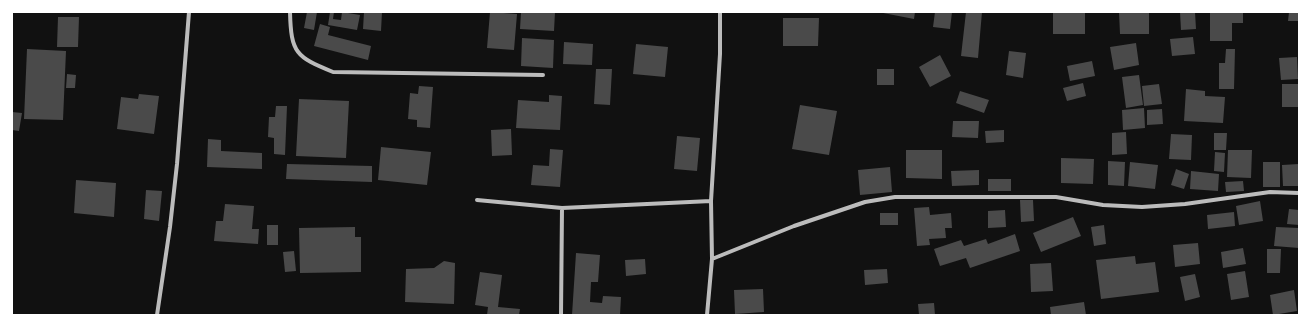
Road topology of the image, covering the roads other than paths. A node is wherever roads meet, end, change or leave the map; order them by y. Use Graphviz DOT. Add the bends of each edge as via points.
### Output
graph roads {
  1 [pos="189,12"];
  2 [pos="290,12"];
  3 [pos="720,12"];
  4 [pos="543,75"];
  5 [pos="1299,193"];
  6 [pos="478,200"];
  7 [pos="711,201"];
  8 [pos="562,208"];
  9 [pos="712,258"];
  10 [pos="157,315"];
  11 [pos="561,315"];
  12 [pos="707,315"];
  1 -- 10 [label="street" via="177,164"];
  2 -- 4 [label="street" via="291,33 296,51 308,62 333,72"];
  3 -- 7 [label="street"];
  5 -- 9 [label="street" via="1270,192 1185,204 1142,207 1103,205 1056,196 895,197 865,202"];
  6 -- 8 [label="street"];
  7 -- 8 [label="street"];
  7 -- 9 [label="street"];
  8 -- 11 [label="street"];
  9 -- 12 [label="street"];
}
